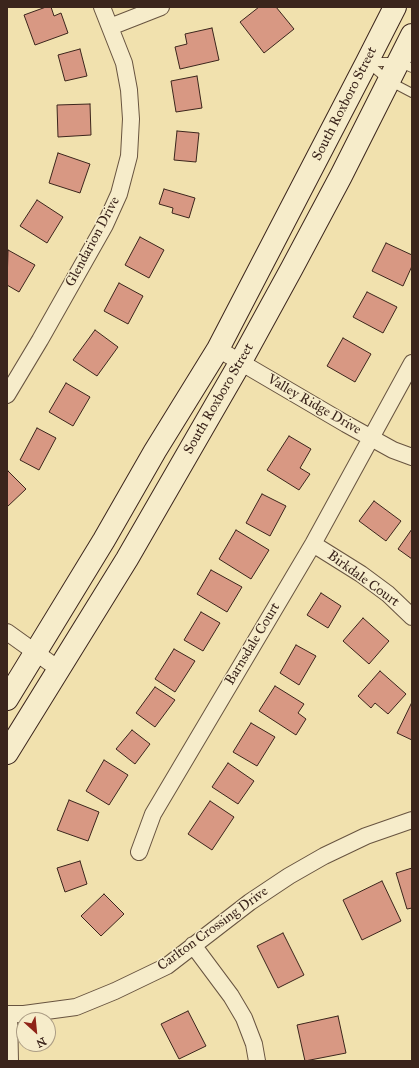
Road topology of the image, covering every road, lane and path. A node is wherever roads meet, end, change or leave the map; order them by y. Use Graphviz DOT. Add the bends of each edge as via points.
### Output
graph roads {
  1 [pos="102,7"];
  2 [pos="161,7"];
  3 [pos="394,7"];
  4 [pos="110,27"];
  5 [pos="412,35"];
  6 [pos="368,62"];
  7 [pos="400,71"];
  8 [pos="412,93"];
  9 [pos="218,349"];
  10 [pos="240,363"];
  11 [pos="412,363"];
  12 [pos="7,395"];
  13 [pos="371,437"];
  14 [pos="412,457"];
  15 [pos="313,544"];
  16 [pos="412,617"];
  17 [pos="7,632"];
  18 [pos="36,653"];
  19 [pos="60,670"];
  20 [pos="7,699"];
  21 [pos="7,753"];
  22 [pos="412,820"];
  23 [pos="139,852"];
  24 [pos="193,946"];
  25 [pos="8,1014"];
  26 [pos="10,1061"];
  27 [pos="257,1061"];
  1 -- 4 [label="street, Glendarion Drive"];
  2 -- 4 [label="street"];
  3 -- 6 [label="street, South Roxboro Street"];
  4 -- 12 [label="street, Glendarion Drive" via="124,63 131,119 129,156 119,194 106,225"];
  5 -- 7 [label="street, South Roxboro Street"];
  6 -- 7 [label="lane"];
  6 -- 7 [label="lane"];
  6 -- 9 [label="street, South Roxboro Street"];
  7 -- 8 [label="lane"];
  7 -- 10 [label="street, South Roxboro Street"];
  9 -- 10 [label="street, Valley Ridge Drive"];
  9 -- 18 [label="street, South Roxboro Street"];
  10 -- 13 [label="street, Valley Ridge Drive"];
  10 -- 19 [label="street, South Roxboro Street"];
  11 -- 13 [label="street, Barnsdale Court"];
  13 -- 14 [label="street, Valley Ridge Drive" via="393,450"];
  13 -- 15 [label="street, Barnsdale Court"];
  15 -- 16 [label="street, Birkdale Court" via="361,574 388,594"];
  15 -- 23 [label="street, Barnsdale Court" via="153,814"];
  17 -- 18 [label="street"];
  18 -- 19 [label="street"];
  18 -- 20 [label="street, South Roxboro Street"];
  19 -- 21 [label="street, South Roxboro Street"];
  22 -- 24 [label="street, Carlton Crossing Drive" via="366,836 289,876"];
  24 -- 25 [label="street, Carlton Crossing Drive" via="168,966 115,992 76,1007"];
  24 -- 27 [label="street" via="231,996 244,1018 254,1044"];
  25 -- 26 [label="street"];
}
